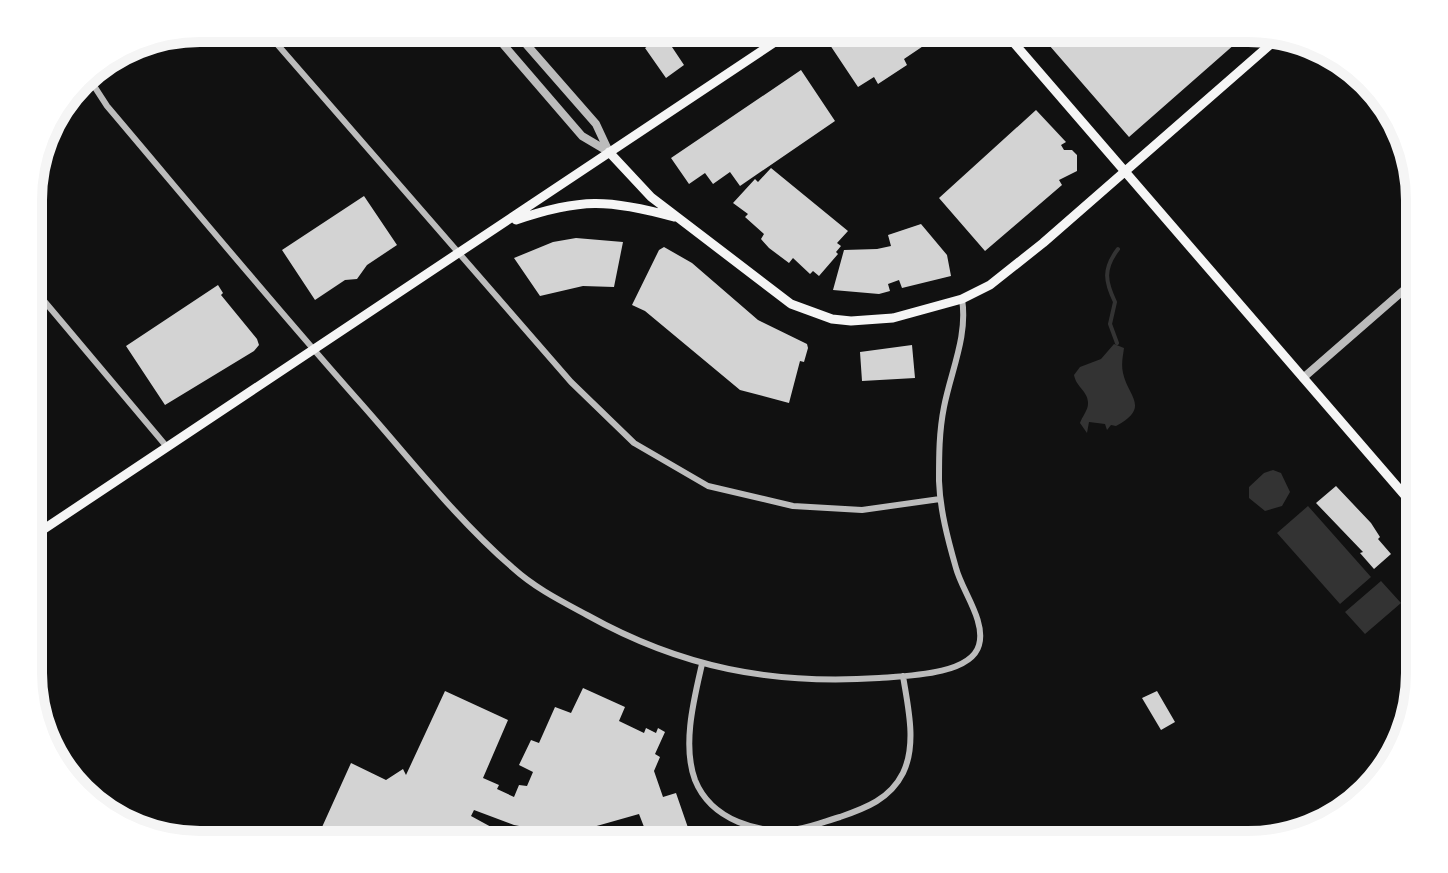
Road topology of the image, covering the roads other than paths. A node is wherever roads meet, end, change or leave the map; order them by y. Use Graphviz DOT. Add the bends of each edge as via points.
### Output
graph roads {
  1 [pos="275,42"];
  2 [pos="501,42"];
  3 [pos="524,42"];
  4 [pos="775,42"];
  5 [pos="1013,42"];
  6 [pos="1271,43"];
  7 [pos="93,84"];
  8 [pos="609,152"];
  9 [pos="1125,172"];
  10 [pos="683,220"];
  11 [pos="502,225"];
  12 [pos="459,253"];
  13 [pos="1406,288"];
  14 [pos="42,298"];
  15 [pos="962,299"];
  16 [pos="313,349"];
  17 [pos="1303,378"];
  18 [pos="167,447"];
  19 [pos="1406,497"];
  20 [pos="940,499"];
  21 [pos="42,530"];
  22 [pos="702,664"];
  23 [pos="903,676"];
  1 -- 12 [label="street"];
  2 -- 8 [label="street" via="582,136"];
  3 -- 8 [label="street" via="596,124"];
  4 -- 8 [label="main road"];
  5 -- 9 [label="main road"];
  6 -- 9 [label="main road"];
  7 -- 16 [label="street"];
  8 -- 10 [label="main road" via="651,197"];
  8 -- 11 [label="main road"];
  9 -- 15 [label="main road" via="1003,275"];
  9 -- 17 [label="main road"];
  10 -- 11 [label="main road" via="594,202 556,206"];
  10 -- 15 [label="main road" via="791,304 821,316 884,320"];
  11 -- 12 [label="main road"];
  12 -- 16 [label="main road"];
  12 -- 20 [label="street" via="571,382 634,443 708,486 793,506 862,510"];
  13 -- 17 [label="street"];
  14 -- 18 [label="street"];
  15 -- 20 [label="street" via="964,328 938,450"];
  16 -- 18 [label="main road"];
  16 -- 22 [label="street" via="514,570 615,631"];
  17 -- 19 [label="main road"];
  18 -- 21 [label="main road"];
  20 -- 23 [label="street" via="957,571 981,636 978,650 961,665"];
  22 -- 23 [label="street" via="805,679"];
  22 -- 23 [label="street" via="691,726 695,780 729,818 776,830 811,826 866,808 895,786 910,748"];
}
